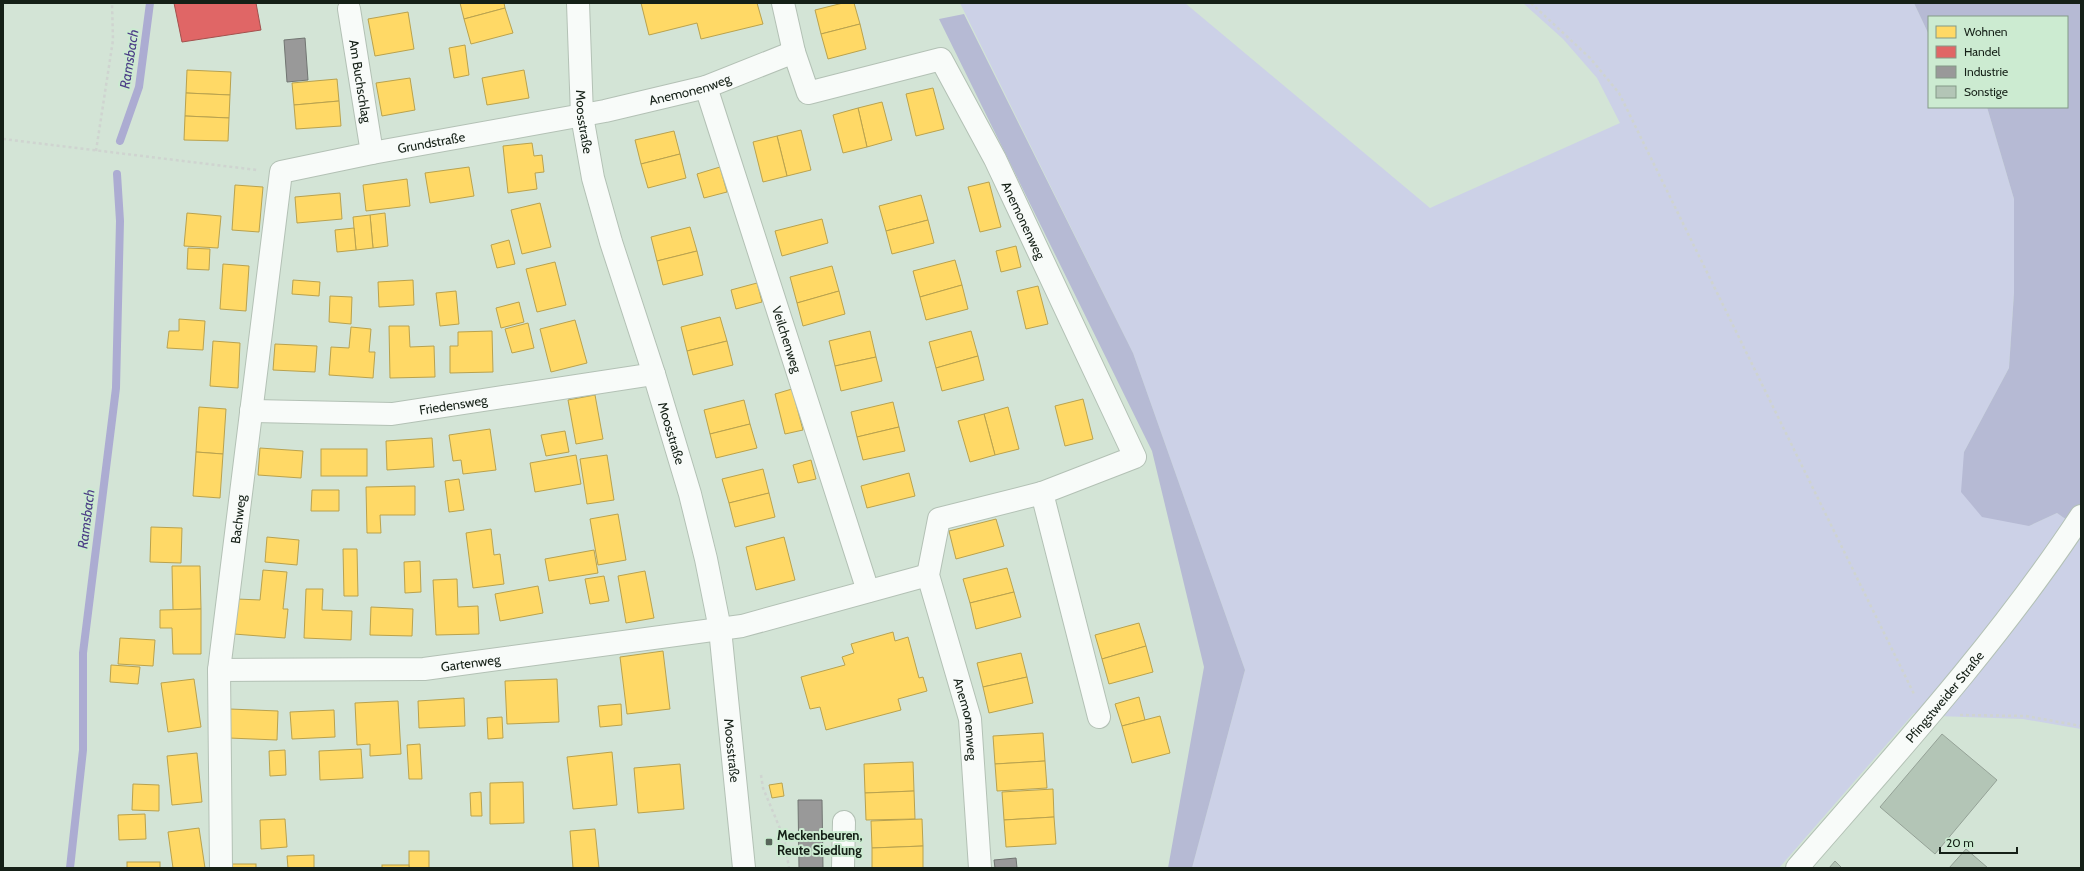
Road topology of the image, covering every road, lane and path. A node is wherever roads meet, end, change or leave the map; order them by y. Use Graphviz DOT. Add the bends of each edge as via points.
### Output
graph roads {
  1 [pos="112,3"];
  2 [pos="578,3"];
  3 [pos="783,3"];
  4 [pos="1531,3"];
  5 [pos="349,9"];
  6 [pos="794,52"];
  7 [pos="706,87"];
  8 [pos="582,116"];
  9 [pos="3,139"];
  10 [pos="96,152"];
  11 [pos="372,153"];
  12 [pos="281,172"];
  13 [pos="654,374"];
  14 [pos="251,411"];
  15 [pos="1042,493"];
  16 [pos="2081,516"];
  17 [pos="928,575"];
  18 [pos="868,591"];
  19 [pos="720,629"];
  20 [pos="219,670"];
  21 [pos="1932,713"];
  22 [pos="1099,716"];
  23 [pos="2081,726"];
  24 [pos="844,822"];
  25 [pos="221,868"];
  26 [pos="744,868"];
  27 [pos="843,868"];
  28 [pos="980,868"];
  29 [pos="1797,868"];
  1 -- 10 [label="path" via="113,40"];
  2 -- 8 [label="street, Moosstraße"];
  3 -- 6 [label="street, Anemonenweg"];
  4 -- 21 [label="path" via="1590,58 1619,93"];
  5 -- 11 [label="street, Am Buchschlag"];
  6 -- 7 [label="street, Anemonenweg"];
  6 -- 15 [label="street, Anemonenweg" via="808,92 941,59 995,159 1135,457"];
  7 -- 8 [label="street, Anemonenweg"];
  7 -- 18 [label="street, Veilchenweg"];
  8 -- 11 [label="street, Grundstraße"];
  8 -- 13 [label="street, Moosstraße" via="593,178"];
  9 -- 10 [label="path"];
  10 -- 12 [label="path"];
  11 -- 12 [label="street, Grundstraße"];
  12 -- 14 [label="street, Bachweg"];
  13 -- 14 [label="street, Friedensweg" via="392,414"];
  13 -- 19 [label="street, Moosstraße" via="690,494"];
  14 -- 20 [label="street, Bachweg"];
  15 -- 17 [label="street, Anemonenweg" via="939,519"];
  15 -- 22 [label="street"];
  16 -- 21 [label="street, Pfingstweider Straße" via="2044,572"];
  17 -- 18 [label="street"];
  17 -- 28 [label="street, Anemonenweg" via="970,720"];
  18 -- 19 [label="street" via="742,626"];
  19 -- 20 [label="street, Gartenweg" via="424,669"];
  19 -- 26 [label="street, Moosstraße"];
  20 -- 25 [label="street, Bachweg"];
  21 -- 23 [label="path" via="2026,716"];
  21 -- 29 [label="street, Pfingstweider Straße"];
  24 -- 27 [label="street"];
}
